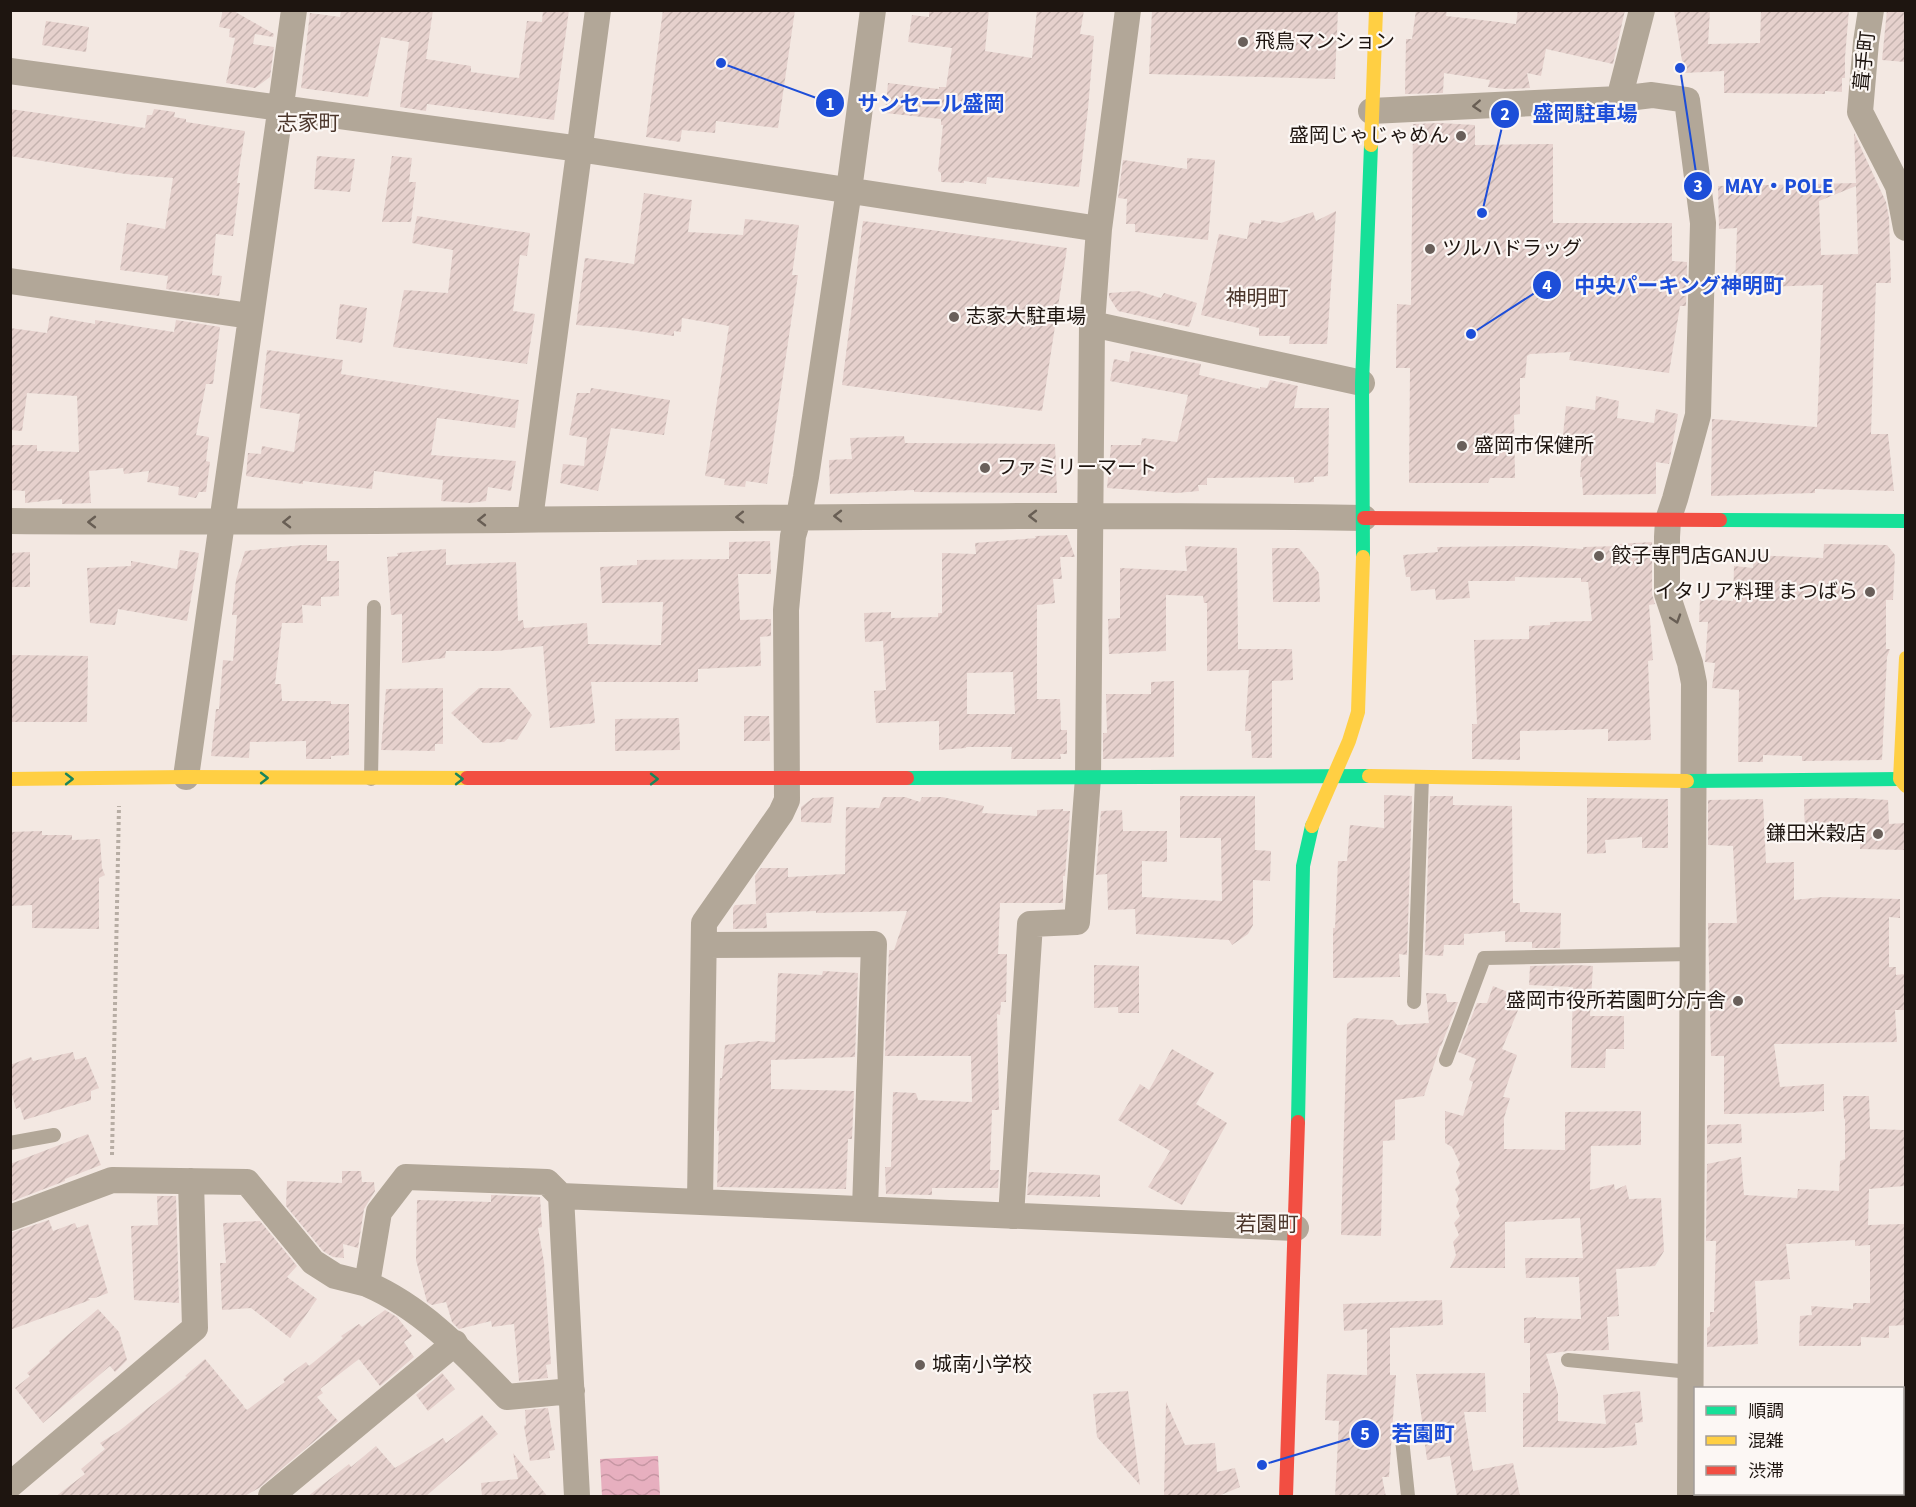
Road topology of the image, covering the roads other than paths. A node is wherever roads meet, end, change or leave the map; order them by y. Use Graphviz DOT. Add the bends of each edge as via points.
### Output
graph roads {
  1 [pos="294,10"];
  2 [pos="598,10"];
  3 [pos="873,10"];
  4 [pos="1128,10"];
  5 [pos="1376,10"];
  6 [pos="1642,10"];
  7 [pos="1871,10"];
  8 [pos="10,71"];
  9 [pos="1619,99"];
  10 [pos="281,108"];
  11 [pos="1371,111"];
  12 [pos="580,149"];
  13 [pos="849,190"];
  14 [pos="1905,228"];
  15 [pos="1099,229"];
  16 [pos="10,281"];
  17 [pos="250,316"];
  18 [pos="1092,324"];
  19 [pos="1362,383"];
  20 [pos="799,516"];
  21 [pos="1091,516"];
  22 [pos="1364,518"];
  23 [pos="530,519"];
  24 [pos="1668,520"];
  25 [pos="10,521"];
  26 [pos="1905,521"];
  27 [pos="223,523"];
  28 [pos="374,607"];
  29 [pos="1905,658"];
  30 [pos="1333,776"];
  31 [pos="186,777"];
  32 [pos="1422,777"];
  33 [pos="1088,778"];
  34 [pos="10,779"];
  35 [pos="371,779"];
  36 [pos="787,779"];
  37 [pos="1692,781"];
  38 [pos="1903,783"];
  39 [pos="704,945"];
  40 [pos="1692,954"];
  41 [pos="1414,1002"];
  42 [pos="1446,1060"];
  43 [pos="54,1135"];
  44 [pos="10,1143"];
  45 [pos="191,1181"];
  46 [pos="561,1196"];
  47 [pos="700,1202"];
  48 [pos="865,1209"];
  49 [pos="1011,1215"];
  50 [pos="10,1218"];
  51 [pos="1296,1228"];
  52 [pos="367,1284"];
  53 [pos="455,1343"];
  54 [pos="1568,1360"];
  55 [pos="1690,1372"];
  56 [pos="572,1391"];
  57 [pos="1402,1439"];
  58 [pos="10,1485"];
  59 [pos="271,1497"];
  60 [pos="577,1497"];
  61 [pos="1286,1497"];
  62 [pos="1408,1497"];
  63 [pos="1690,1497"];
  1 -- 10 [label="street"];
  2 -- 12 [label="street"];
  3 -- 13 [label="street"];
  4 -- 15 [label="street"];
  5 -- 11 [label="street"];
  6 -- 9 [label="street"];
  7 -- 14 [label="street, 葺手町" via="1860,112 1898,186"];
  8 -- 10 [label="street"];
  9 -- 11 [label="street, one-way"];
  9 -- 24 [label="street" via="1652,95 1687,100 1703,224 1698,415"];
  10 -- 12 [label="street"];
  10 -- 17 [label="street"];
  11 -- 19 [label="street"];
  12 -- 13 [label="street"];
  12 -- 23 [label="street"];
  13 -- 15 [label="street"];
  13 -- 20 [label="street"];
  15 -- 18 [label="street"];
  16 -- 17 [label="street"];
  17 -- 27 [label="street"];
  18 -- 19 [label="street"];
  18 -- 21 [label="street"];
  19 -- 22 [label="street"];
  21 -- 20 [label="street, one-way"];
  20 -- 23 [label="street, one-way"];
  20 -- 36 [label="street" via="793,536 786,610"];
  21 -- 22 [label="street"];
  21 -- 33 [label="street"];
  22 -- 24 [label="street"];
  22 -- 30 [label="street" via="1358,712"];
  23 -- 27 [label="street, one-way"];
  24 -- 26 [label="street"];
  24 -- 37 [label="street, one-way" via="1667,594 1694,683"];
  27 -- 25 [label="street, one-way"];
  27 -- 31 [label="street"];
  28 -- 35 [label="lane"];
  29 -- 38 [label="street"];
  30 -- 32 [label="street"];
  30 -- 33 [label="street"];
  30 -- 51 [label="street" via="1310,833 1303,866"];
  34 -- 31 [label="street, one-way"];
  31 -- 35 [label="street, one-way"];
  32 -- 37 [label="street"];
  32 -- 41 [label="lane"];
  33 -- 36 [label="street"];
  33 -- 49 [label="street" via="1077,922 1030,924"];
  35 -- 36 [label="street, one-way"];
  36 -- 39 [label="street" via="788,800 781,813 704,922"];
  37 -- 38 [label="street"];
  37 -- 40 [label="street"];
  39 -- 47 [label="street"];
  39 -- 48 [label="street" via="874,944"];
  40 -- 42 [label="lane" via="1484,958"];
  40 -- 55 [label="street"];
  43 -- 44 [label="lane"];
  45 -- 50 [label="street" via="112,1180"];
  45 -- 52 [label="street" via="247,1182 313,1262 334,1276"];
  45 -- 58 [label="street" via="195,1328"];
  46 -- 47 [label="street"];
  46 -- 52 [label="street" via="548,1182 406,1177 379,1212"];
  46 -- 56 [label="street"];
  47 -- 48 [label="street"];
  48 -- 49 [label="street"];
  49 -- 51 [label="street"];
  51 -- 61 [label="street"];
  52 -- 53 [label="street" via="390,1294"];
  53 -- 56 [label="street" via="507,1397"];
  53 -- 59 [label="street"];
  54 -- 55 [label="lane"];
  55 -- 63 [label="street"];
  56 -- 60 [label="street"];
  57 -- 62 [label="lane"];
}
